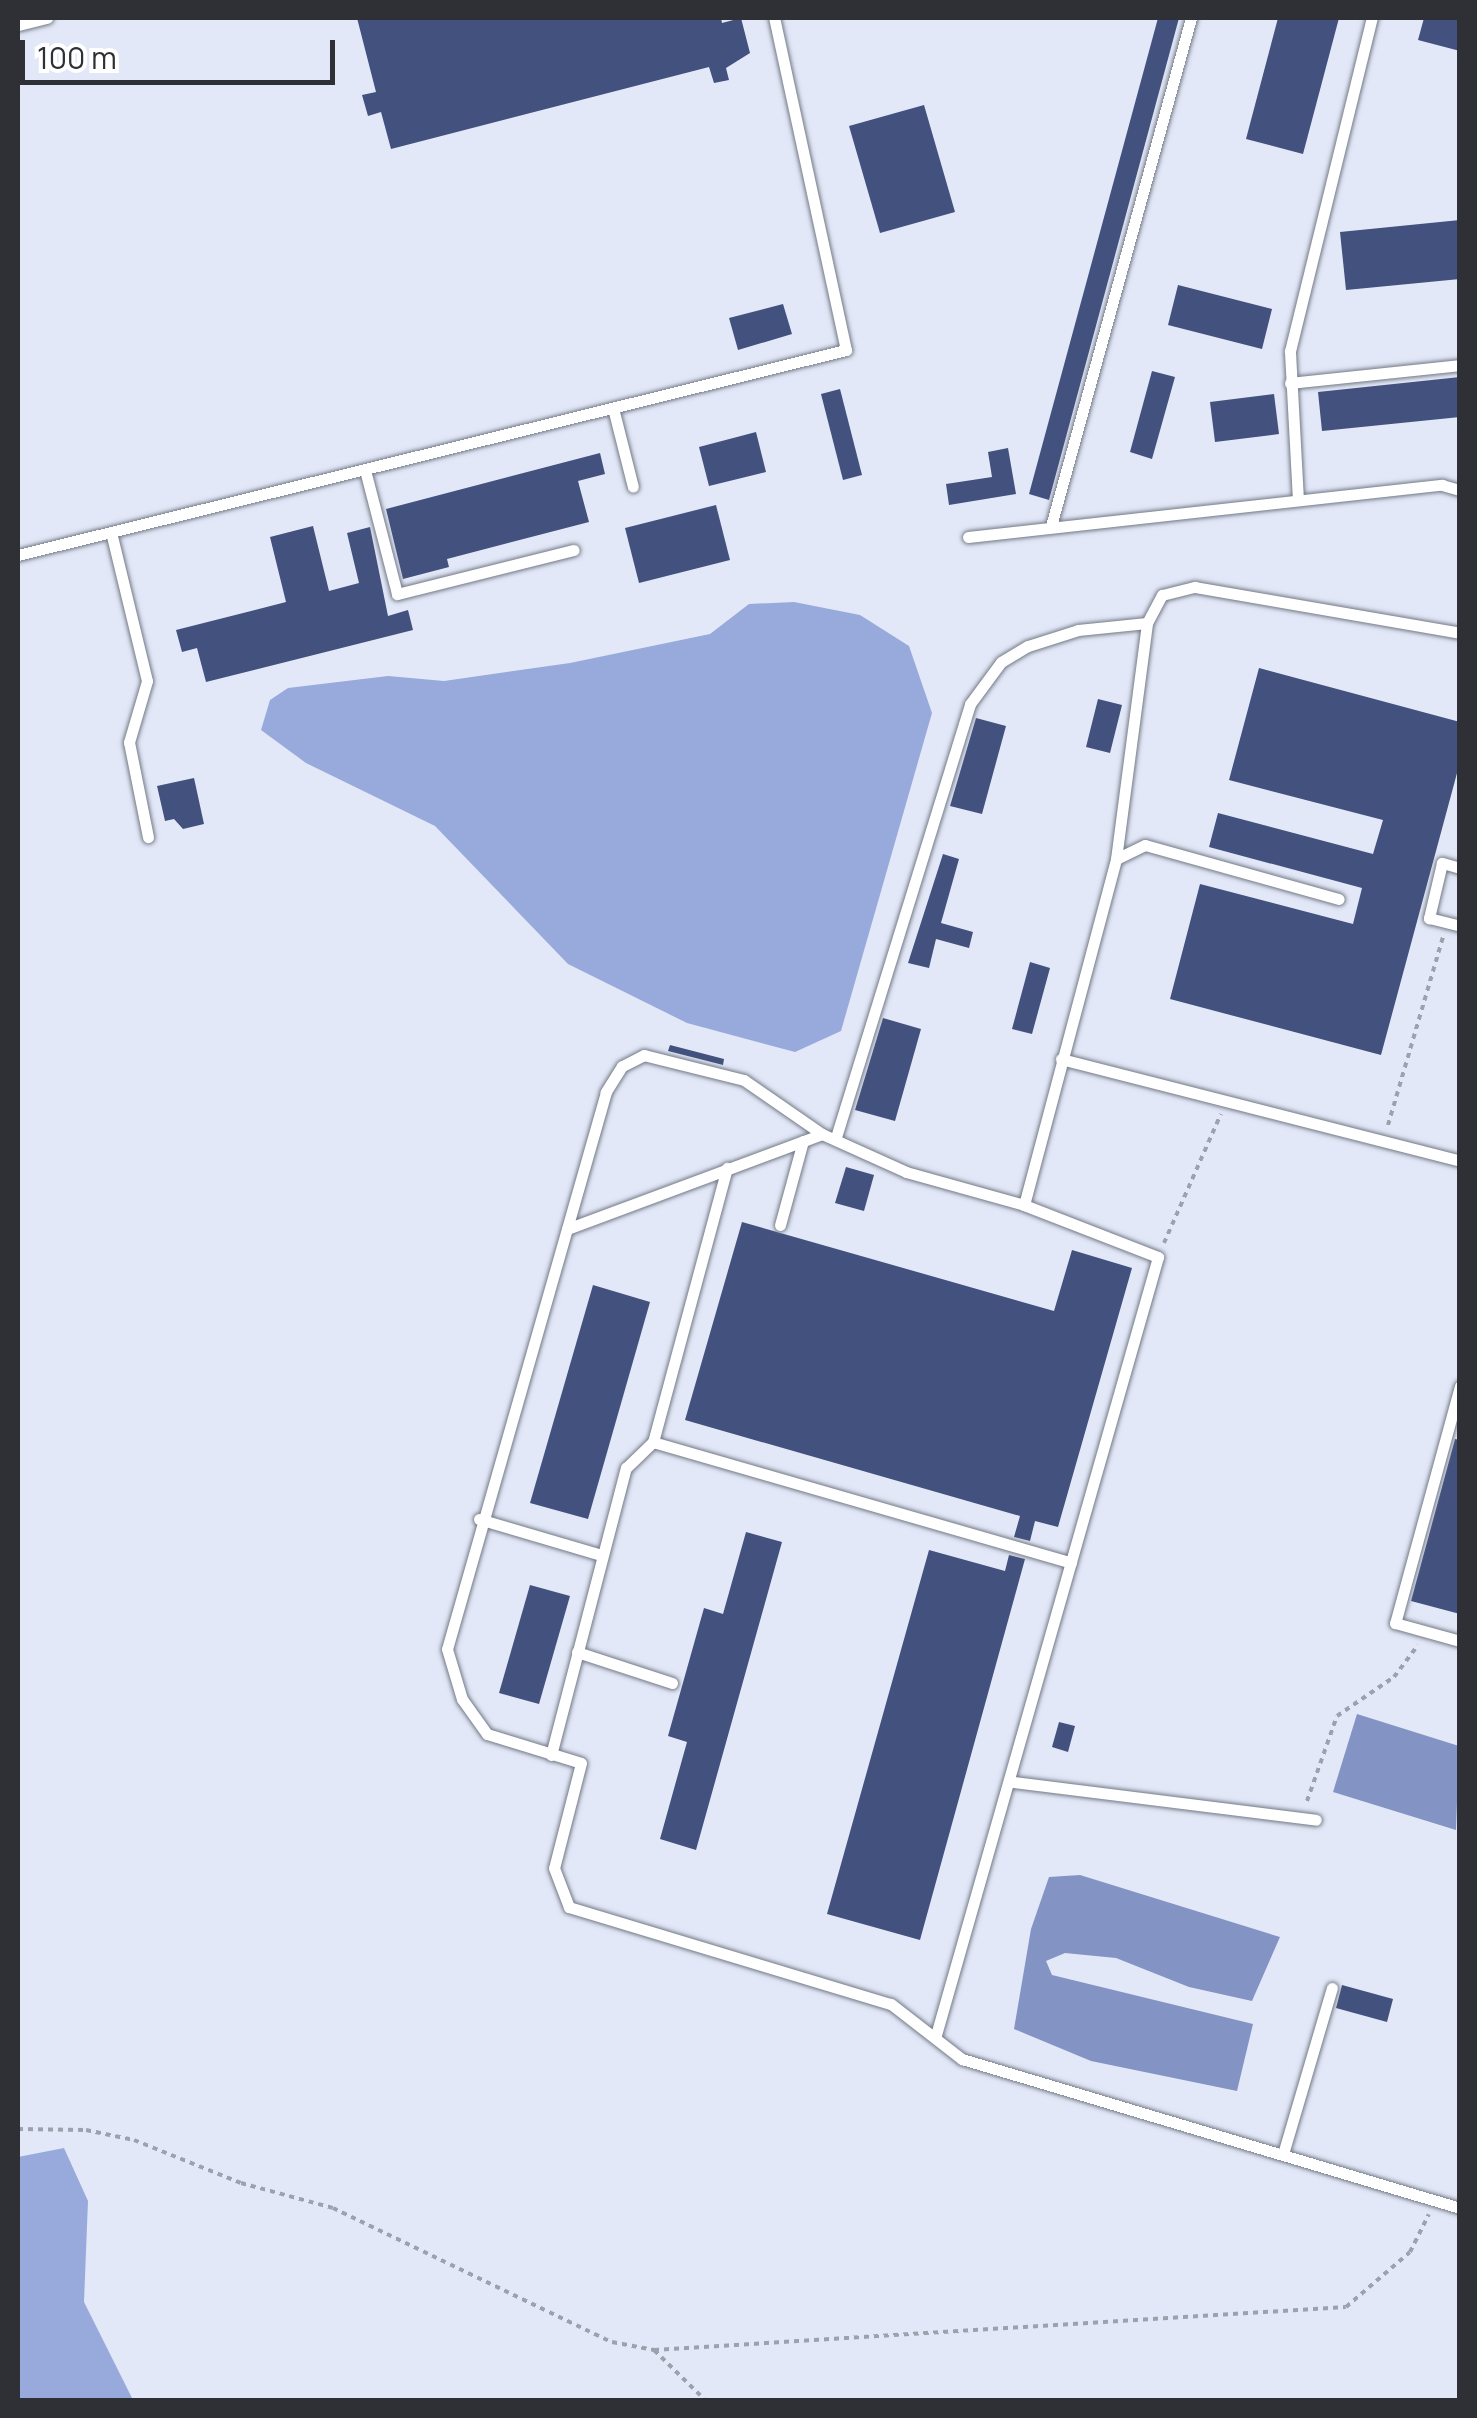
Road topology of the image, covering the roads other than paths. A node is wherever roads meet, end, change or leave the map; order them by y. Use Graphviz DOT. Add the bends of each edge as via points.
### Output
graph roads {
  1 [pos="47,18"];
  2 [pos="774,18"];
  3 [pos="1191,18"];
  4 [pos="1372,18"];
  5 [pos="18,25"];
  6 [pos="1460,365"];
  7 [pos="1290,384"];
  8 [pos="614,408"];
  9 [pos="365,470"];
  10 [pos="633,487"];
  11 [pos="1460,490"];
  12 [pos="1298,500"];
  13 [pos="1051,526"];
  14 [pos="112,532"];
  15 [pos="968,537"];
  16 [pos="574,550"];
  17 [pos="18,556"];
  18 [pos="1147,623"];
  19 [pos="1460,633"];
  20 [pos="148,836"];
  21 [pos="1116,860"];
  22 [pos="1460,868"];
  23 [pos="1339,899"];
  24 [pos="1453,924"];
  25 [pos="1061,1059"];
  26 [pos="822,1134"];
  27 [pos="836,1137"];
  28 [pos="803,1140"];
  29 [pos="1460,1162"];
  30 [pos="728,1168"];
  31 [pos="1024,1205"];
  32 [pos="780,1225"];
  33 [pos="566,1229"];
  34 [pos="1460,1386"];
  35 [pos="653,1442"];
  36 [pos="479,1519"];
  37 [pos="601,1555"];
  38 [pos="1071,1564"];
  39 [pos="1460,1641"];
  40 [pos="577,1652"];
  41 [pos="672,1682"];
  42 [pos="551,1754"];
  43 [pos="1012,1782"];
  44 [pos="1310,1820"];
  45 [pos="1332,1988"];
  46 [pos="936,2035"];
  47 [pos="1282,2154"];
  48 [pos="1460,2208"];
  1 -- 5 [label="lane"];
  2 -- 8 [label="lane" via="846,350"];
  3 -- 13 [label="lane"];
  4 -- 7 [label="lane" via="1290,352"];
  6 -- 7 [label="lane"];
  7 -- 12 [label="lane"];
  8 -- 9 [label="lane"];
  8 -- 10 [label="lane"];
  9 -- 14 [label="lane"];
  9 -- 16 [label="lane" via="397,594"];
  11 -- 12 [label="lane" via="1442,485"];
  12 -- 13 [label="lane"];
  13 -- 15 [label="lane"];
  14 -- 17 [label="lane"];
  14 -- 20 [label="lane" via="147,681 129,742"];
  18 -- 19 [label="lane" via="1162,594 1195,587"];
  18 -- 21 [label="lane"];
  18 -- 27 [label="lane" via="1078,630 1028,646 1001,662 970,704"];
  21 -- 23 [label="lane" via="1145,846"];
  21 -- 25 [label="lane"];
  22 -- 24 [label="lane" via="1442,863 1429,918"];
  25 -- 29 [label="lane"];
  25 -- 31 [label="lane"];
  26 -- 27 [label="lane"];
  26 -- 28 [label="lane"];
  26 -- 33 [label="lane" via="744,1080 644,1055 632,1058 606,1092"];
  27 -- 31 [label="lane" via="906,1172"];
  28 -- 30 [label="lane"];
  28 -- 32 [label="lane"];
  30 -- 33 [label="lane"];
  30 -- 35 [label="lane"];
  31 -- 38 [label="lane" via="1158,1257"];
  33 -- 36 [label="lane"];
  34 -- 39 [label="lane" via="1395,1623"];
  35 -- 37 [label="lane" via="626,1468"];
  35 -- 38 [label="lane"];
  36 -- 37 [label="lane"];
  36 -- 42 [label="lane" via="447,1649 462,1699 487,1734"];
  37 -- 40 [label="lane"];
  38 -- 43 [label="lane"];
  40 -- 41 [label="lane"];
  40 -- 42 [label="lane"];
  42 -- 46 [label="lane" via="581,1762 554,1868 568,1907 891,2004"];
  43 -- 44 [label="lane"];
  43 -- 46 [label="lane"];
  45 -- 47 [label="lane"];
  46 -- 47 [label="lane" via="962,2058"];
  47 -- 48 [label="lane"];
}
